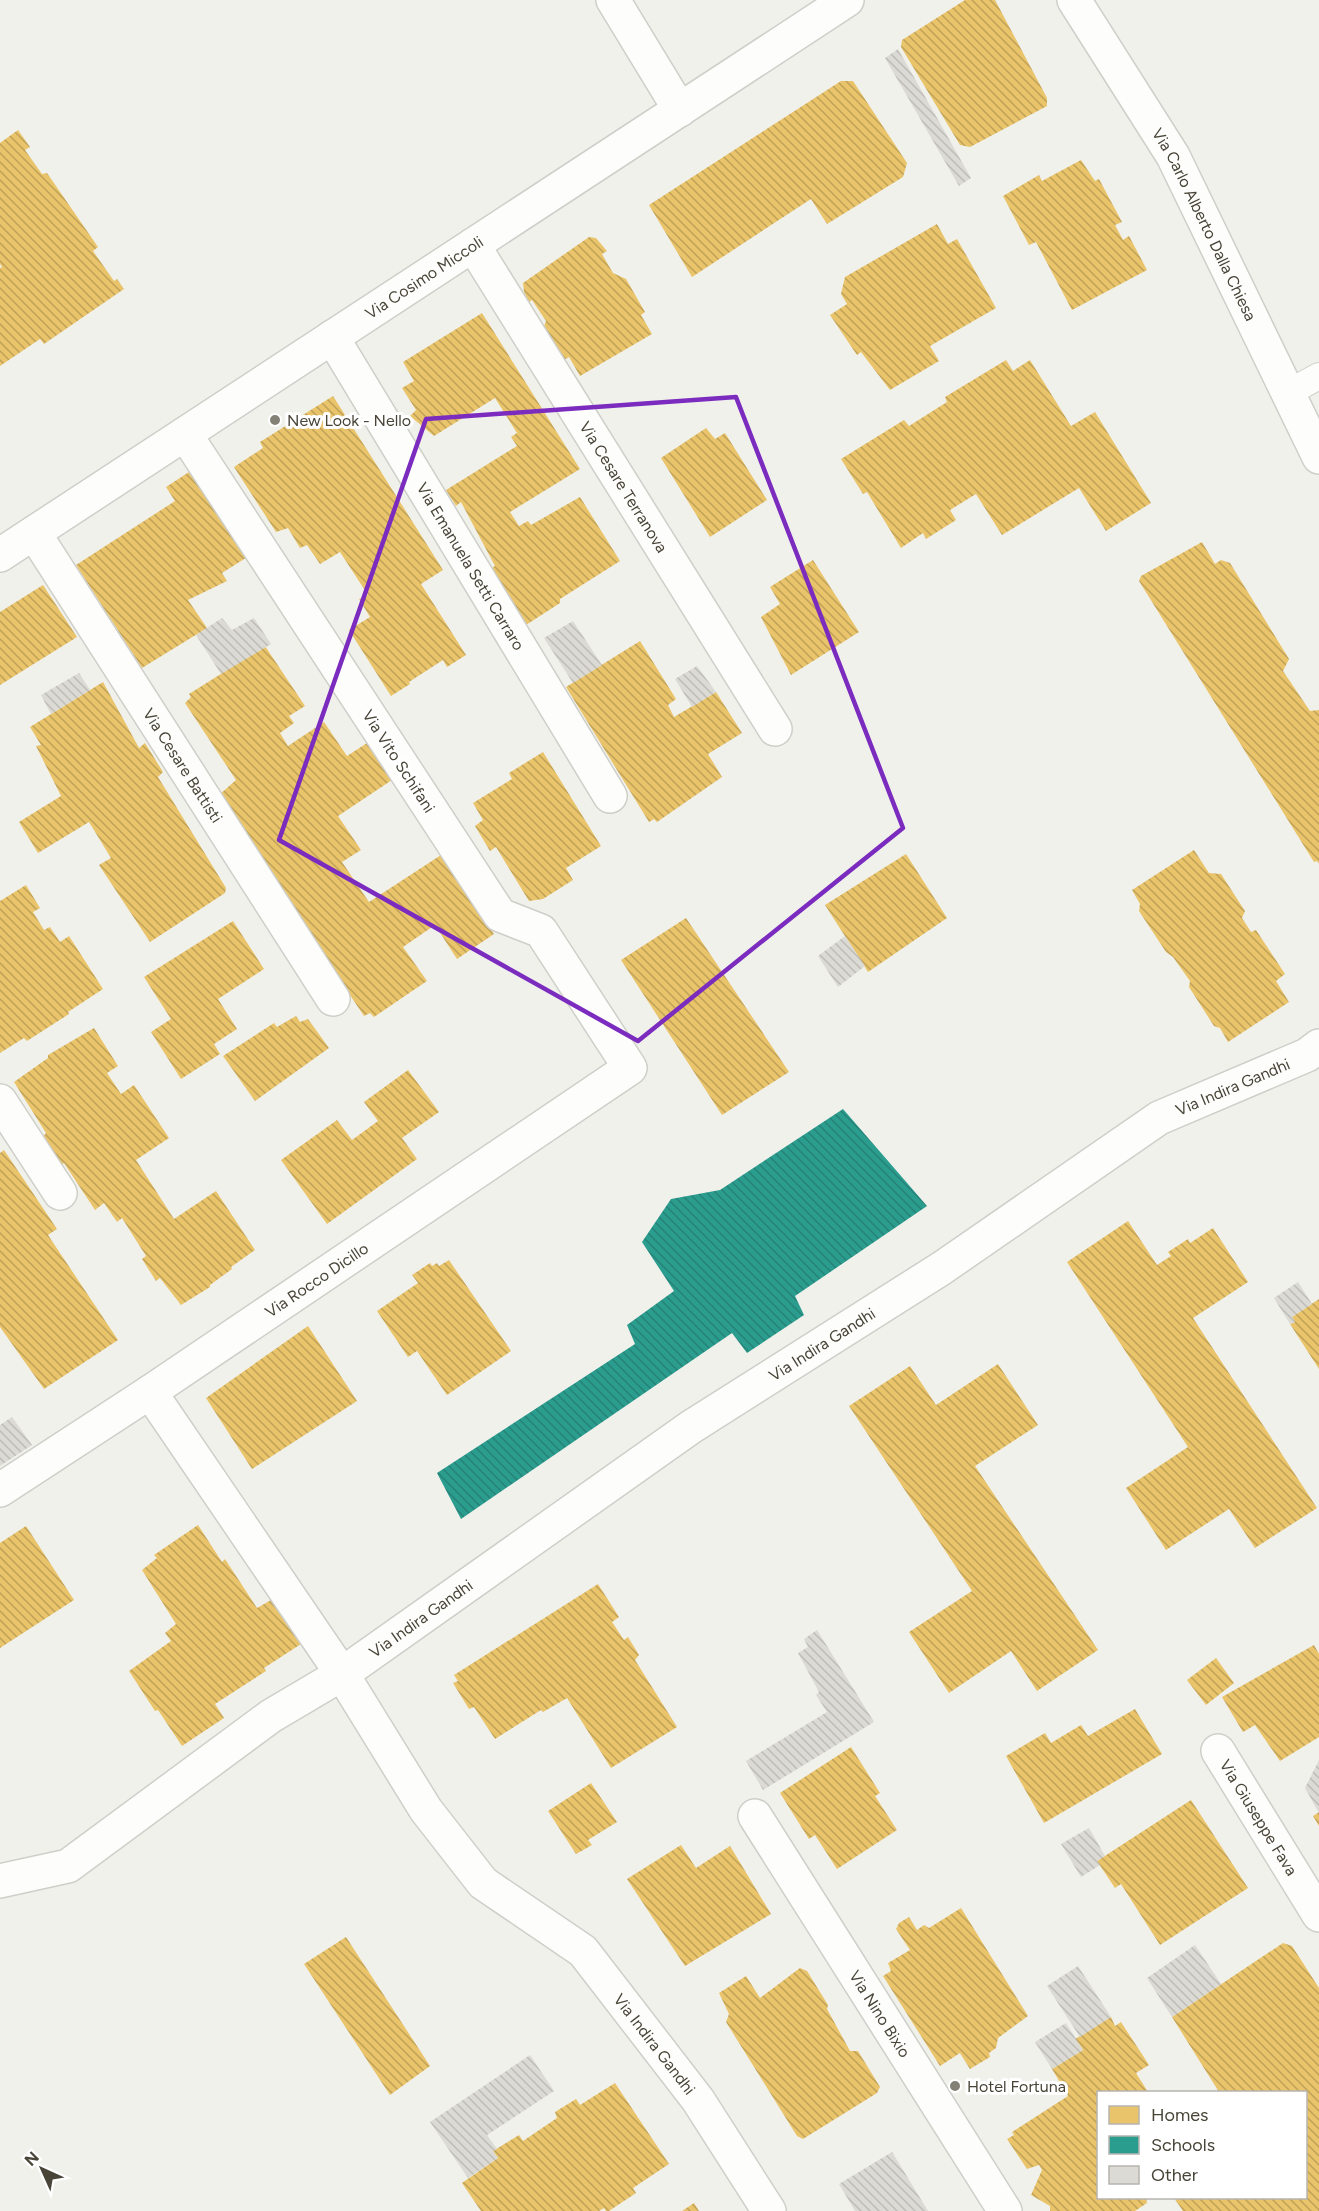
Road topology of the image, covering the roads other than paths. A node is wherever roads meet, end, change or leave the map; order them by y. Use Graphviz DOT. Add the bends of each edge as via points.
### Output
graph roads {
  1 [pos="613,0"];
  2 [pos="847,0"];
  3 [pos="1074,0"];
  4 [pos="680,110"];
  5 [pos="472,245"];
  6 [pos="332,337"];
  7 [pos="1319,376"];
  8 [pos="1288,393"];
  9 [pos="185,434"];
  10 [pos="1319,456"];
  11 [pos="34,533"];
  12 [pos="0,555"];
  13 [pos="776,729"];
  14 [pos="610,796"];
  15 [pos="333,999"];
  16 [pos="1319,1046"];
  17 [pos="630,1068"];
  18 [pos="0,1101"];
  19 [pos="60,1193"];
  20 [pos="150,1392"];
  21 [pos="0,1490"];
  22 [pos="342,1674"];
  23 [pos="1218,1751"];
  24 [pos="755,1816"];
  25 [pos="0,1881"];
  26 [pos="1319,1915"];
  27 [pos="769,2211"];
  28 [pos="1005,2211"];
  1 -- 4 [label="street"];
  2 -- 4 [label="street, Via Cosimo Miccoli"];
  3 -- 8 [label="street, Via Carlo Alberto Dalla Chiesa" via="1173,156"];
  4 -- 5 [label="street, Via Cosimo Miccoli"];
  5 -- 6 [label="street, Via Cosimo Miccoli"];
  5 -- 13 [label="street, Via Cesare Terranova"];
  6 -- 9 [label="street, Via Cosimo Miccoli"];
  6 -- 14 [label="street, Via Emanuela Setti Carraro"];
  7 -- 8 [label="lane"];
  8 -- 10 [label="street, Via Carlo Alberto Dalla Chiesa"];
  9 -- 11 [label="street, Via Cosimo Miccoli"];
  9 -- 17 [label="street, Via Vito Schifani" via="500,915 541,931"];
  11 -- 12 [label="street, Via Cosimo Miccoli"];
  11 -- 15 [label="street, Via Cesare Battisti"];
  16 -- 22 [label="street, Via Indira Gandhi" via="1307,1055 1159,1118 942,1268 690,1427"];
  17 -- 20 [label="street, Via Rocco Dicillo"];
  18 -- 19 [label="street"];
  20 -- 21 [label="street, Via Rocco Dicillo"];
  20 -- 22 [label="street, Via Indira Gandhi"];
  22 -- 25 [label="street, Via Indira Gandhi" via="271,1716 68,1866"];
  22 -- 27 [label="street, Via Indira Gandhi" via="426,1810 483,1883 583,1951 698,2100"];
  23 -- 26 [label="street, Via Giuseppe Fava"];
  24 -- 28 [label="street, Via Nino Bixio"];
}
